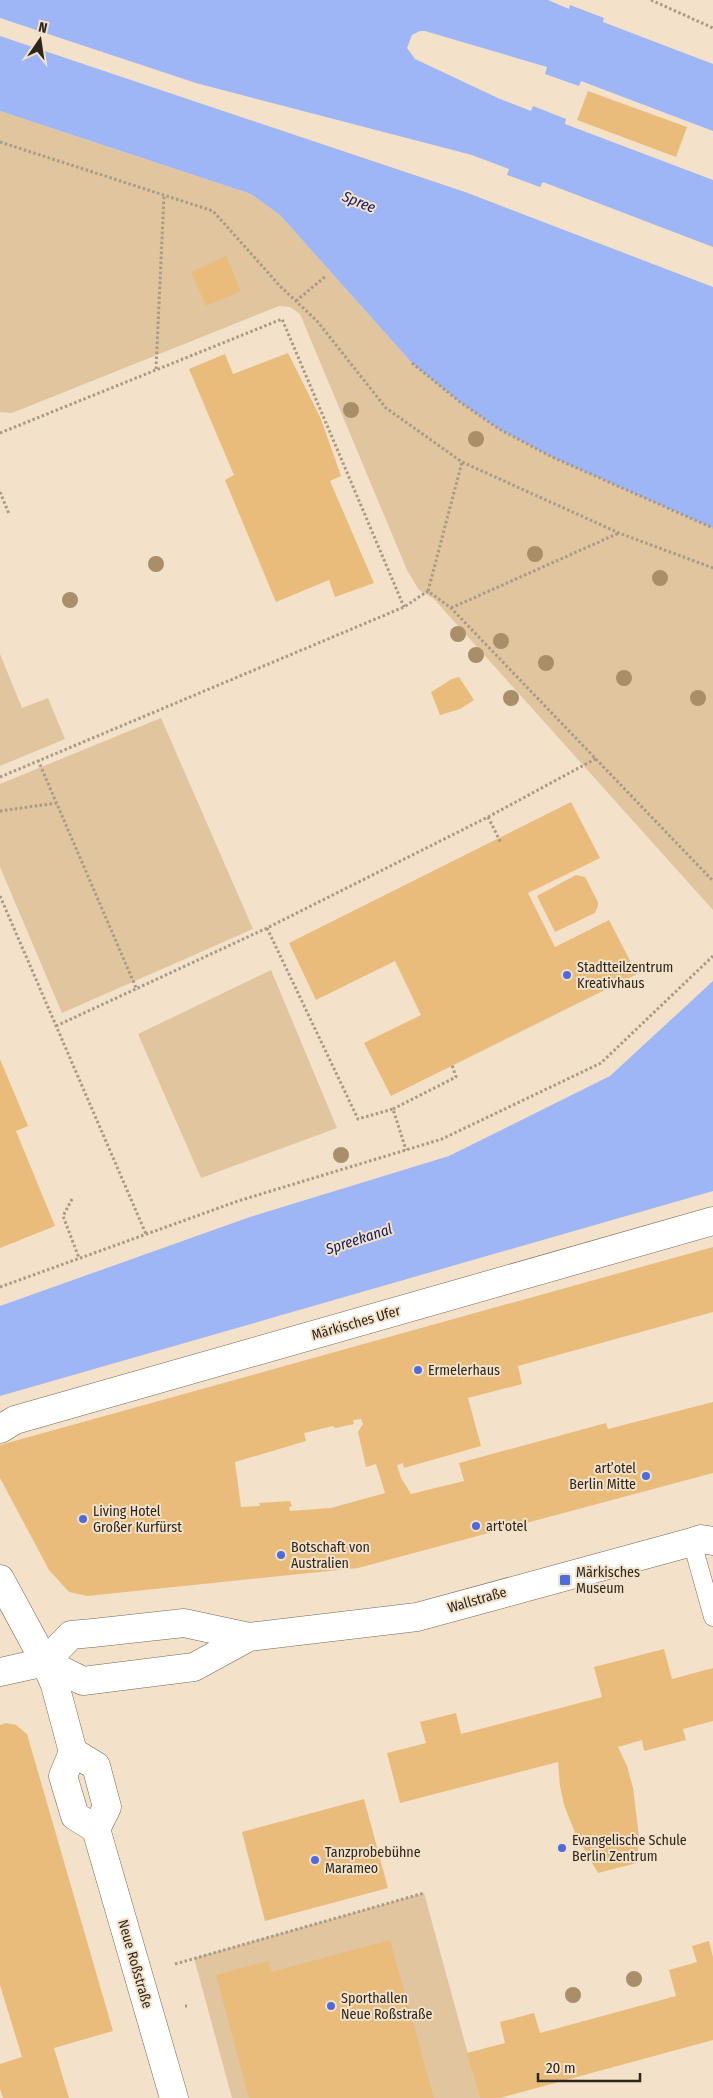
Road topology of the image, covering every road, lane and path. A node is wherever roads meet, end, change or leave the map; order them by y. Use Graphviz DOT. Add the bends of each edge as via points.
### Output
graph roads {
  1 [pos="651,0"];
  2 [pos="713,28"];
  3 [pos="0,142"];
  4 [pos="164,194"];
  5 [pos="326,276"];
  6 [pos="296,301"];
  7 [pos="412,363"];
  8 [pos="156,369"];
  9 [pos="0,433"];
  10 [pos="462,462"];
  11 [pos="0,492"];
  12 [pos="9,514"];
  13 [pos="713,528"];
  14 [pos="619,533"];
  15 [pos="713,568"];
  16 [pos="428,591"];
  17 [pos="404,607"];
  18 [pos="451,608"];
  19 [pos="597,758"];
  20 [pos="38,760"];
  21 [pos="0,776"];
  22 [pos="57,803"];
  23 [pos="0,811"];
  24 [pos="488,817"];
  25 [pos="501,842"];
  26 [pos="713,881"];
  27 [pos="0,896"];
  28 [pos="266,928"];
  29 [pos="713,956"];
  30 [pos="137,990"];
  31 [pos="56,1026"];
  32 [pos="452,1065"];
  33 [pos="393,1109"];
  34 [pos="406,1150"];
  35 [pos="72,1199"];
  36 [pos="713,1221"];
  37 [pos="146,1234"];
  38 [pos="79,1258"];
  39 [pos="0,1287"];
  40 [pos="0,1429"];
  41 [pos="705,1538"];
  42 [pos="0,1579"];
  43 [pos="713,1617"];
  44 [pos="249,1637"];
  45 [pos="45,1662"];
  46 [pos="0,1672"];
  47 [pos="424,1893"];
  48 [pos="175,1964"];
  49 [pos="174,2098"];
  1 -- 2 [label="path"];
  3 -- 4 [label="path"];
  4 -- 6 [label="path" via="213,211"];
  4 -- 8 [label="path"];
  5 -- 6 [label="path"];
  6 -- 10 [label="path" via="317,321 386,408"];
  7 -- 13 [label="path" via="499,429"];
  8 -- 9 [label="path"];
  8 -- 17 [label="path" via="282,319"];
  10 -- 14 [label="path"];
  10 -- 16 [label="path"];
  11 -- 12 [label="path"];
  14 -- 15 [label="path"];
  14 -- 18 [label="path"];
  16 -- 17 [label="path"];
  16 -- 18 [label="path"];
  17 -- 20 [label="path"];
  18 -- 19 [label="path"];
  19 -- 24 [label="path"];
  19 -- 26 [label="path"];
  20 -- 21 [label="path"];
  20 -- 22 [label="path"];
  22 -- 23 [label="path"];
  22 -- 30 [label="path"];
  24 -- 25 [label="path"];
  24 -- 28 [label="path"];
  27 -- 31 [label="path"];
  28 -- 30 [label="path"];
  28 -- 33 [label="path" via="358,1119"];
  29 -- 34 [label="path" via="601,1063 442,1139"];
  30 -- 31 [label="path"];
  31 -- 37 [label="path"];
  32 -- 33 [label="path" via="456,1077"];
  33 -- 34 [label="path"];
  34 -- 37 [label="path" via="238,1201"];
  35 -- 38 [label="path" via="63,1216"];
  36 -- 40 [label="street, Märkisches Ufer" via="15,1420"];
  37 -- 38 [label="path"];
  38 -- 39 [label="path"];
  41 -- 43 [label="lane"];
  41 -- 44 [label="street, Wallstraße" via="417,1617"];
  42 -- 45 [label="street, Neue Roßstraße"];
  44 -- 45 [label="street, Wallstraße" via="194,1666 83,1681"];
  44 -- 45 [label="street, Wallstraße" via="184,1623 93,1632 71,1635"];
  45 -- 46 [label="street"];
  45 -- 49 [label="street, Neue Roßstraße" via="55,1685 73,1752 96,1766 107,1807 96,1829"];
  47 -- 48 [label="path"];
}
